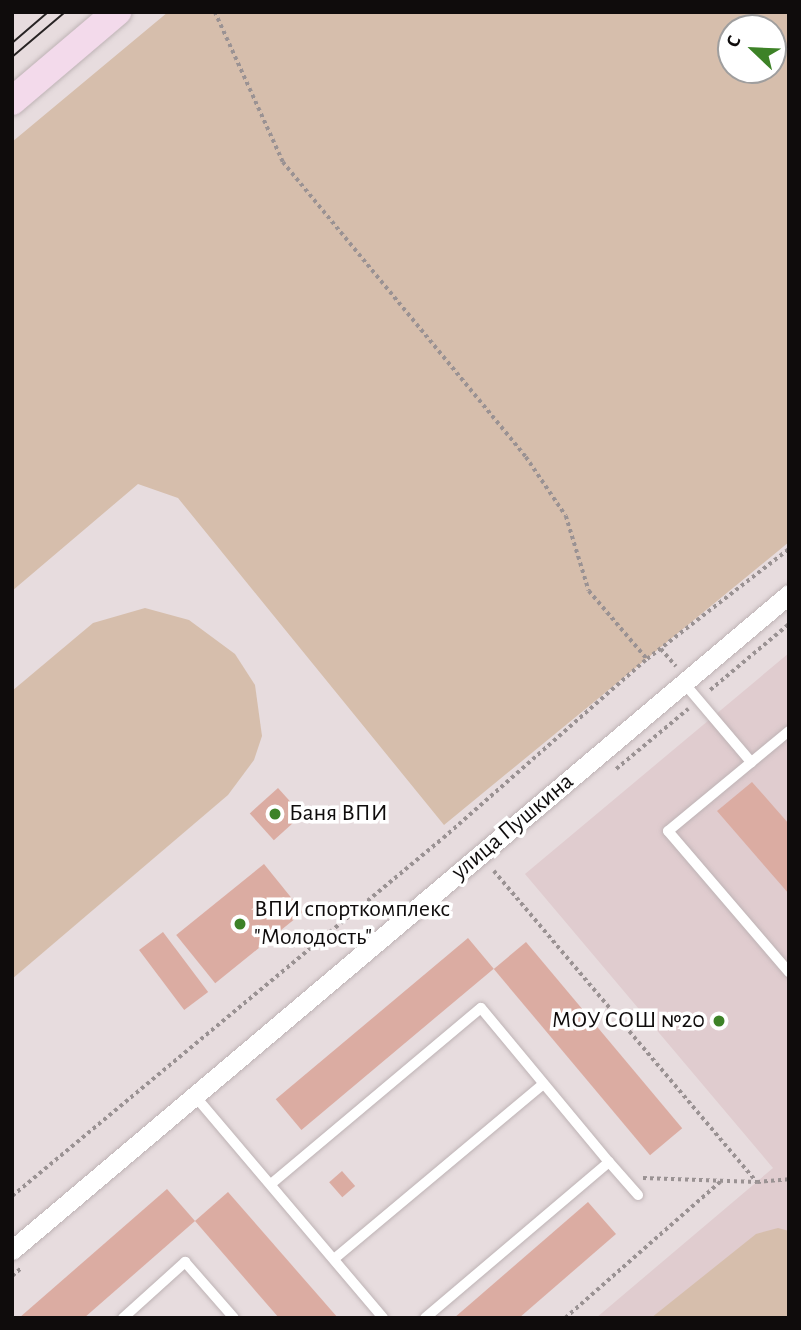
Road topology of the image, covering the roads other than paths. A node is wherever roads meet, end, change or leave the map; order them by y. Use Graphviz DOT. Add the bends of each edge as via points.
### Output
graph roads {
  1 [pos="117,12"];
  2 [pos="12,101"];
  3 [pos="789,594"];
  4 [pos="682,678"];
  5 [pos="789,731"];
  6 [pos="751,762"];
  7 [pos="789,972"];
  8 [pos="543,1084"];
  9 [pos="195,1096"];
  10 [pos="609,1162"];
  11 [pos="271,1184"];
  12 [pos="638,1195"];
  13 [pos="12,1250"];
  14 [pos="334,1259"];
  15 [pos="123,1318"];
  16 [pos="234,1318"];
  17 [pos="383,1318"];
  18 [pos="425,1318"];
  1 -- 2 [label="street"];
  3 -- 4 [label="street, улица Пушкина"];
  4 -- 6 [label="lane"];
  4 -- 9 [label="street, улица Пушкина"];
  5 -- 6 [label="lane"];
  6 -- 7 [label="lane" via="668,831"];
  8 -- 10 [label="lane"];
  8 -- 11 [label="lane" via="481,1008"];
  8 -- 14 [label="lane"];
  9 -- 11 [label="lane"];
  9 -- 13 [label="street, улица Пушкина"];
  10 -- 12 [label="lane"];
  10 -- 18 [label="lane"];
  11 -- 14 [label="lane"];
  14 -- 17 [label="lane"];
  15 -- 16 [label="lane" via="185,1262"];
}
